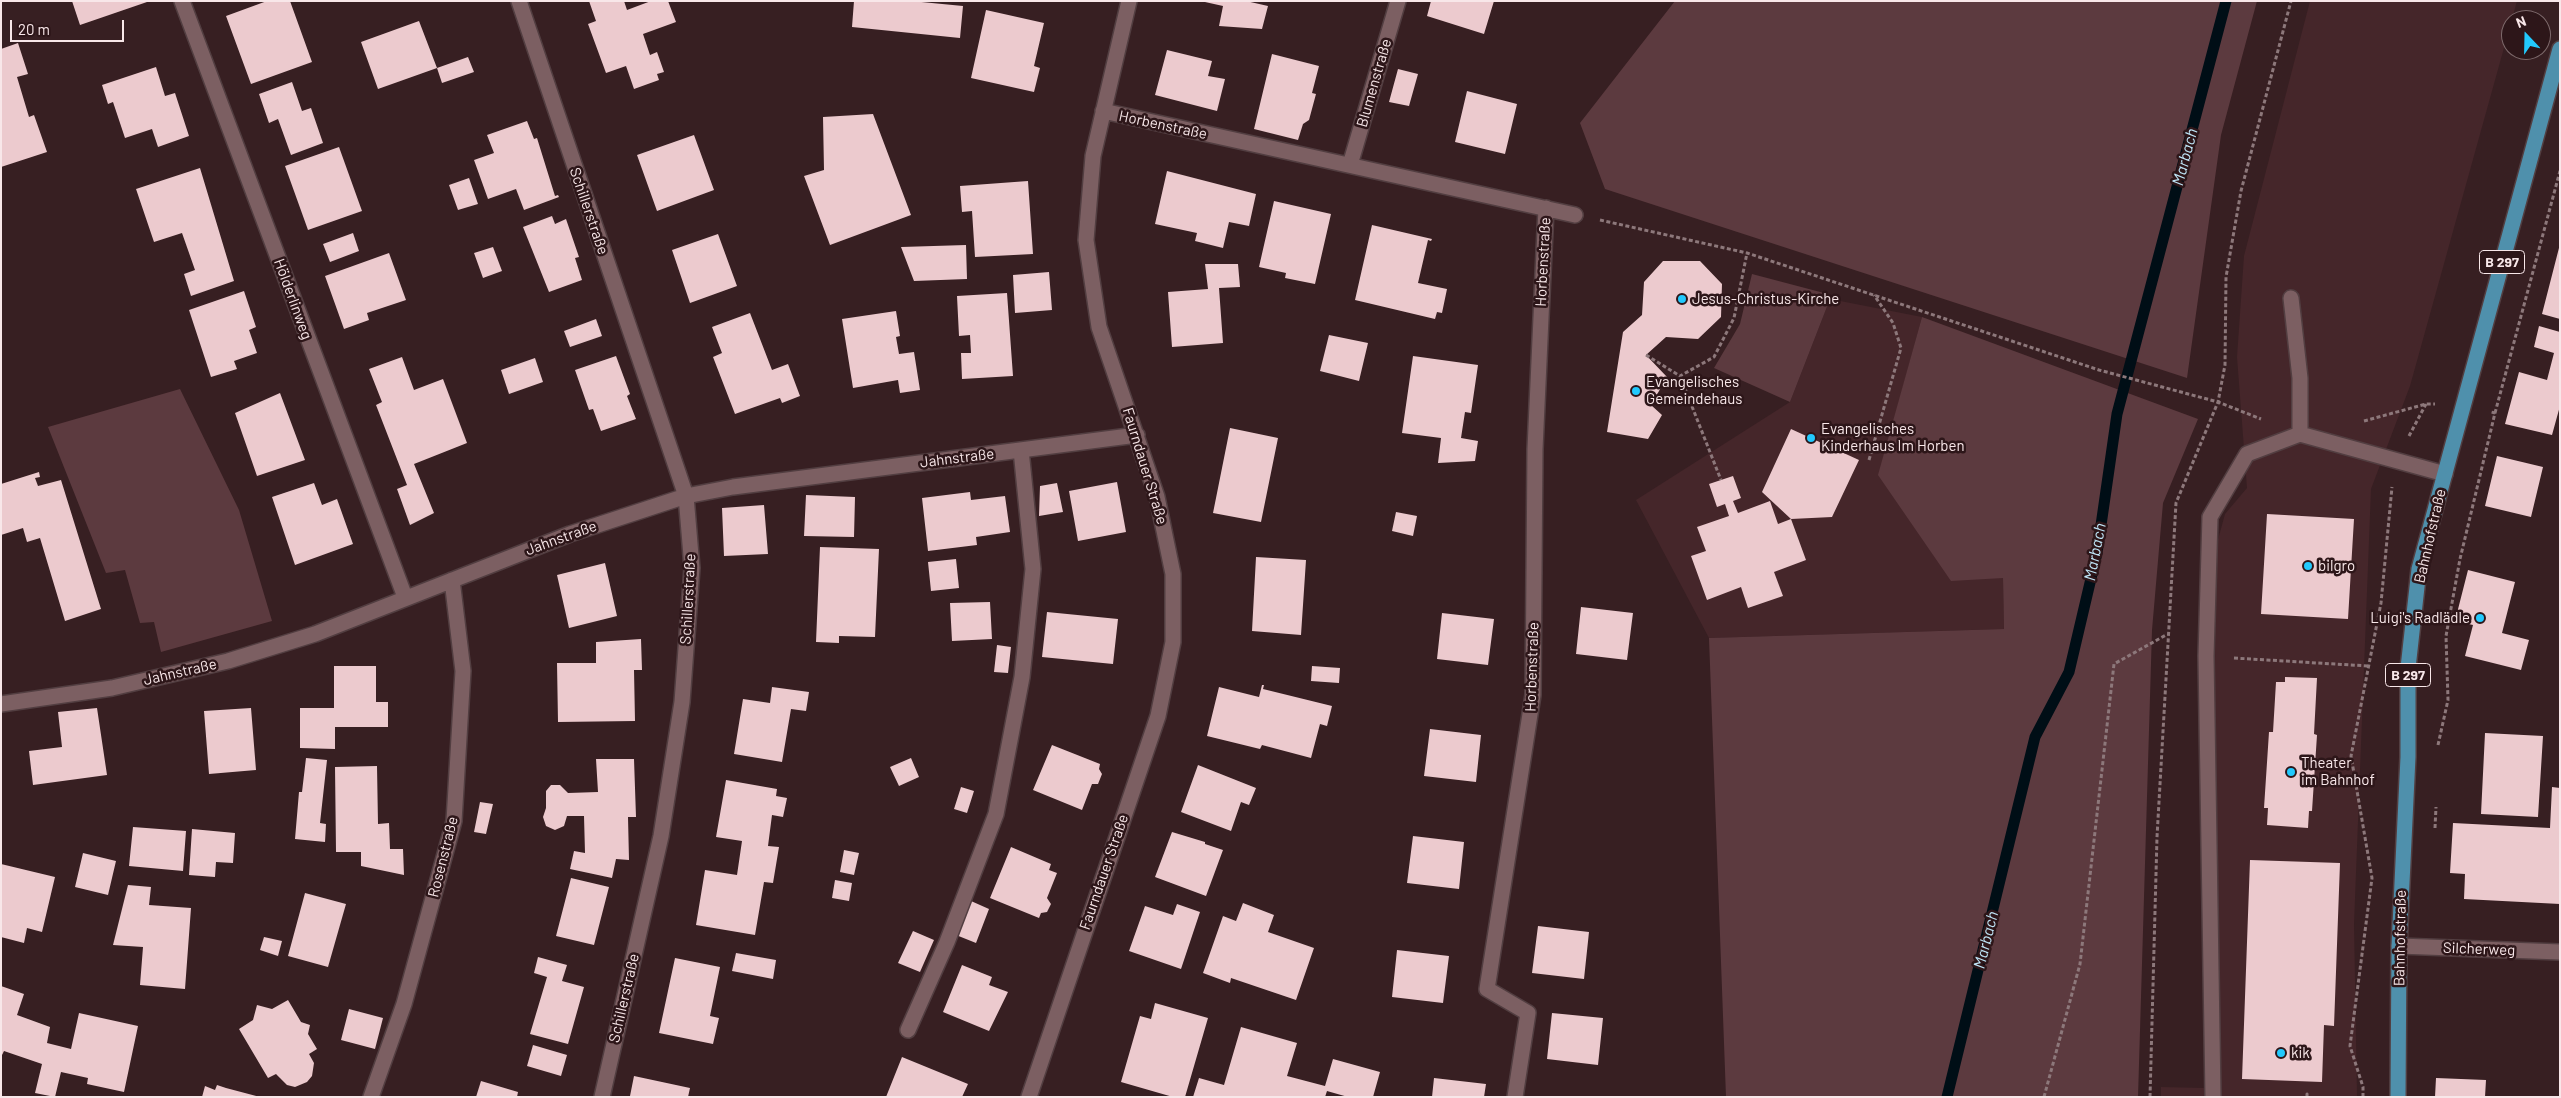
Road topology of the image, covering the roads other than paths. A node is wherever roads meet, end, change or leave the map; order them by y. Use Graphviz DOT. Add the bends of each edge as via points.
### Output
graph roads {
  1 [pos="182,1"];
  2 [pos="519,1"];
  3 [pos="1129,1"];
  4 [pos="1398,1"];
  5 [pos="2560,49"];
  6 [pos="1103,111"];
  7 [pos="1350,165"];
  8 [pos="1546,208"];
  9 [pos="1575,215"];
  10 [pos="2291,298"];
  11 [pos="2300,434"];
  12 [pos="1137,435"];
  13 [pos="1021,450"];
  14 [pos="2445,474"];
  15 [pos="686,496"];
  16 [pos="452,580"];
  17 [pos="404,597"];
  18 [pos="1,704"];
  19 [pos="2399,946"];
  20 [pos="2560,952"];
  21 [pos="908,1030"];
  22 [pos="370,1097"];
  23 [pos="602,1097"];
  24 [pos="1029,1097"];
  25 [pos="1515,1097"];
  26 [pos="2213,1097"];
  27 [pos="2398,1097"];
  1 -- 17 [label="street, Hölderlinweg"];
  2 -- 15 [label="street, Schillerstraße"];
  3 -- 6 [label="street, Faurndauer Straße"];
  4 -- 7 [label="street, Blumenstraße"];
  5 -- 14 [label="main road, Bahnhofstraße / B 297"];
  6 -- 7 [label="street, Horbenstraße"];
  6 -- 12 [label="street, Faurndauer Straße" via="1093,156 1086,240 1099,327"];
  7 -- 8 [label="street, Horbenstraße"];
  8 -- 9 [label="street, Horbenstraße"];
  8 -- 25 [label="street, Horbenstraße" via="1535,449 1533,695 1486,990 1528,1013"];
  10 -- 11 [label="street" via="2300,378"];
  11 -- 14 [label="street"];
  11 -- 26 [label="street" via="2247,454 2210,516 2206,656"];
  12 -- 13 [label="street, Jahnstraße"];
  12 -- 24 [label="street, Faurndauer Straße" via="1157,497 1172,574 1173,642 1158,716"];
  13 -- 15 [label="street, Jahnstraße" via="733,487"];
  13 -- 21 [label="street" via="1033,569 1022,677 996,814 954,924"];
  14 -- 19 [label="main road, Bahnhofstraße / B 297" via="2419,569 2409,661"];
  15 -- 16 [label="street, Jahnstraße" via="570,534"];
  15 -- 23 [label="street, Schillerstraße" via="692,568 682,702 661,836"];
  16 -- 17 [label="street, Jahnstraße"];
  16 -- 22 [label="street, Rosenstraße" via="463,671 454,821 404,1004"];
  17 -- 18 [label="street, Jahnstraße" via="314,634 228,661 112,688"];
  19 -- 20 [label="street, Silcherweg"];
  19 -- 27 [label="main road, Bahnhofstraße / B 297"];
}
